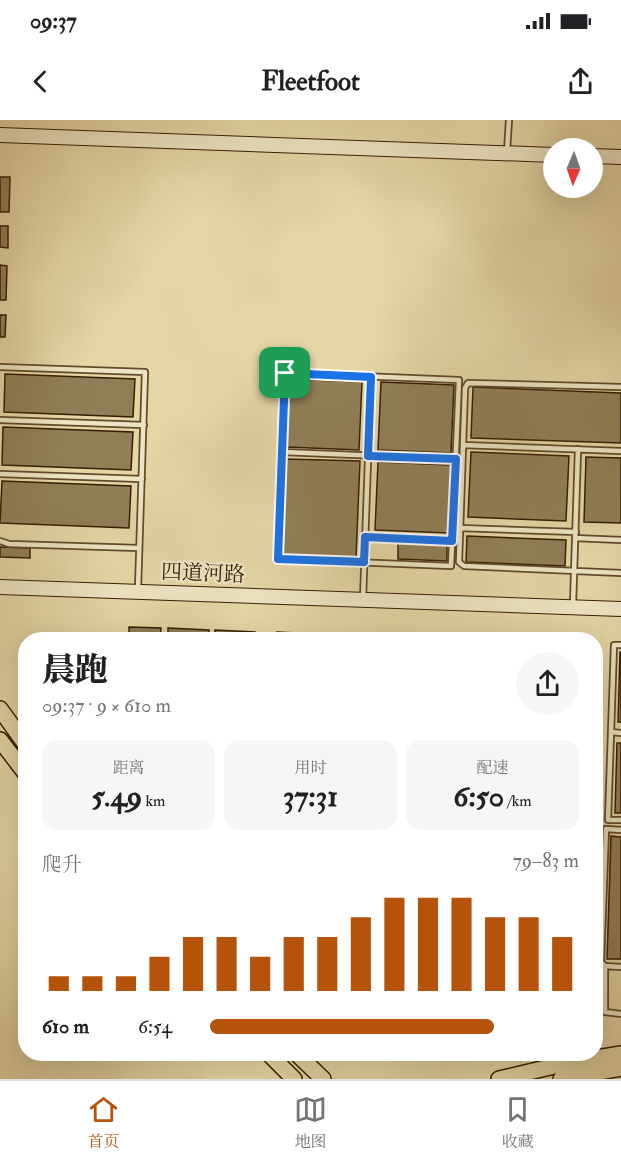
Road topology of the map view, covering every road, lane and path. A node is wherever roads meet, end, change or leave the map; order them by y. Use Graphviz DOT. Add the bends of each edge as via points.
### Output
graph roads {
  1 [pos="509,120"];
  2 [pos="0,135"];
  3 [pos="507,153"];
  4 [pos="543,155"];
  5 [pos="603,156"];
  6 [pos="621,157"];
  7 [pos="0,367"];
  8 [pos="371,377"];
  9 [pos="621,387"];
  10 [pos="0,420"];
  11 [pos="144,425"];
  12 [pos="463,445"];
  13 [pos="578,449"];
  14 [pos="621,451"];
  15 [pos="282,452"];
  16 [pos="368,456"];
  17 [pos="456,459"];
  18 [pos="0,474"];
  19 [pos="142,479"];
  20 [pos="460,528"];
  21 [pos="576,532"];
  22 [pos="365,537"];
  23 [pos="575,538"];
  24 [pos="621,540"];
  25 [pos="0,541"];
  26 [pos="452,541"];
  27 [pos="139,548"];
  28 [pos="364,562"];
  29 [pos="574,571"];
  30 [pos="621,573"];
  31 [pos="0,587"];
  32 [pos="138,592"];
  33 [pos="363,600"];
  34 [pos="573,608"];
  35 [pos="621,609"];
  36 [pos="621,645"];
  37 [pos="0,709"];
  38 [pos="611,732"];
  39 [pos="621,733"];
  40 [pos="18,734"];
  41 [pos="0,740"];
  42 [pos="18,764"];
  43 [pos="621,820"];
  44 [pos="621,830"];
  45 [pos="603,909"];
  46 [pos="605,966"];
  47 [pos="621,967"];
  48 [pos="621,1014"];
  49 [pos="621,1054"];
  50 [pos="603,1057"];
  51 [pos="276,1061"];
  52 [pos="304,1061"];
  53 [pos="579,1061"];
  54 [pos="621,1068"];
  55 [pos="294,1079"];
  56 [pos="322,1079"];
  57 [pos="500,1079"];
  58 [pos="561,1079"];
  1 -- 3 [label="lane"];
  2 -- 3 [label="street"];
  3 -- 4 [label="street"];
  5 -- 6 [label="street"];
  7 -- 11 [label="lane" via="145,372"];
  8 -- 15 [label="lane" via="285,373"];
  8 -- 16 [label="lane"];
  8 -- 17 [label="lane" via="459,380"];
  9 -- 12 [label="lane" via="468,383"];
  10 -- 11 [label="lane"];
  11 -- 19 [label="lane"];
  12 -- 13 [label="lane"];
  12 -- 20 [label="lane"];
  13 -- 14 [label="lane"];
  13 -- 21 [label="lane"];
  15 -- 16 [label="lane"];
  15 -- 28 [label="lane" via="278,559"];
  16 -- 17 [label="lane"];
  16 -- 22 [label="lane"];
  17 -- 26 [label="lane"];
  18 -- 19 [label="lane"];
  19 -- 27 [label="lane"];
  20 -- 21 [label="lane"];
  20 -- 29 [label="lane" via="460,565"];
  21 -- 23 [label="lane"];
  22 -- 26 [label="lane"];
  22 -- 28 [label="lane"];
  23 -- 24 [label="lane"];
  23 -- 29 [label="lane"];
  25 -- 27 [label="lane"];
  26 -- 28 [label="lane" via="451,566"];
  27 -- 32 [label="lane"];
  28 -- 33 [label="lane"];
  29 -- 30 [label="lane"];
  29 -- 34 [label="lane"];
  31 -- 32 [label="street, 四道河路"];
  32 -- 33 [label="street, 四道河路"];
  33 -- 34 [label="street, 四道河路"];
  34 -- 35 [label="street, 四道河路"];
  36 -- 38 [label="lane" via="614,645"];
  37 -- 40 [label="main road"];
  38 -- 39 [label="lane"];
  38 -- 43 [label="lane" via="608,820"];
  41 -- 42 [label="main road"];
  44 -- 45 [label="lane" via="606,829"];
  46 -- 47 [label="lane"];
  46 -- 48 [label="lane" via="605,1012"];
  49 -- 50 [label="main road"];
  51 -- 55 [label="main road"];
  52 -- 56 [label="main road"];
  53 -- 57 [label="main road"];
  54 -- 58 [label="main road"];
}
